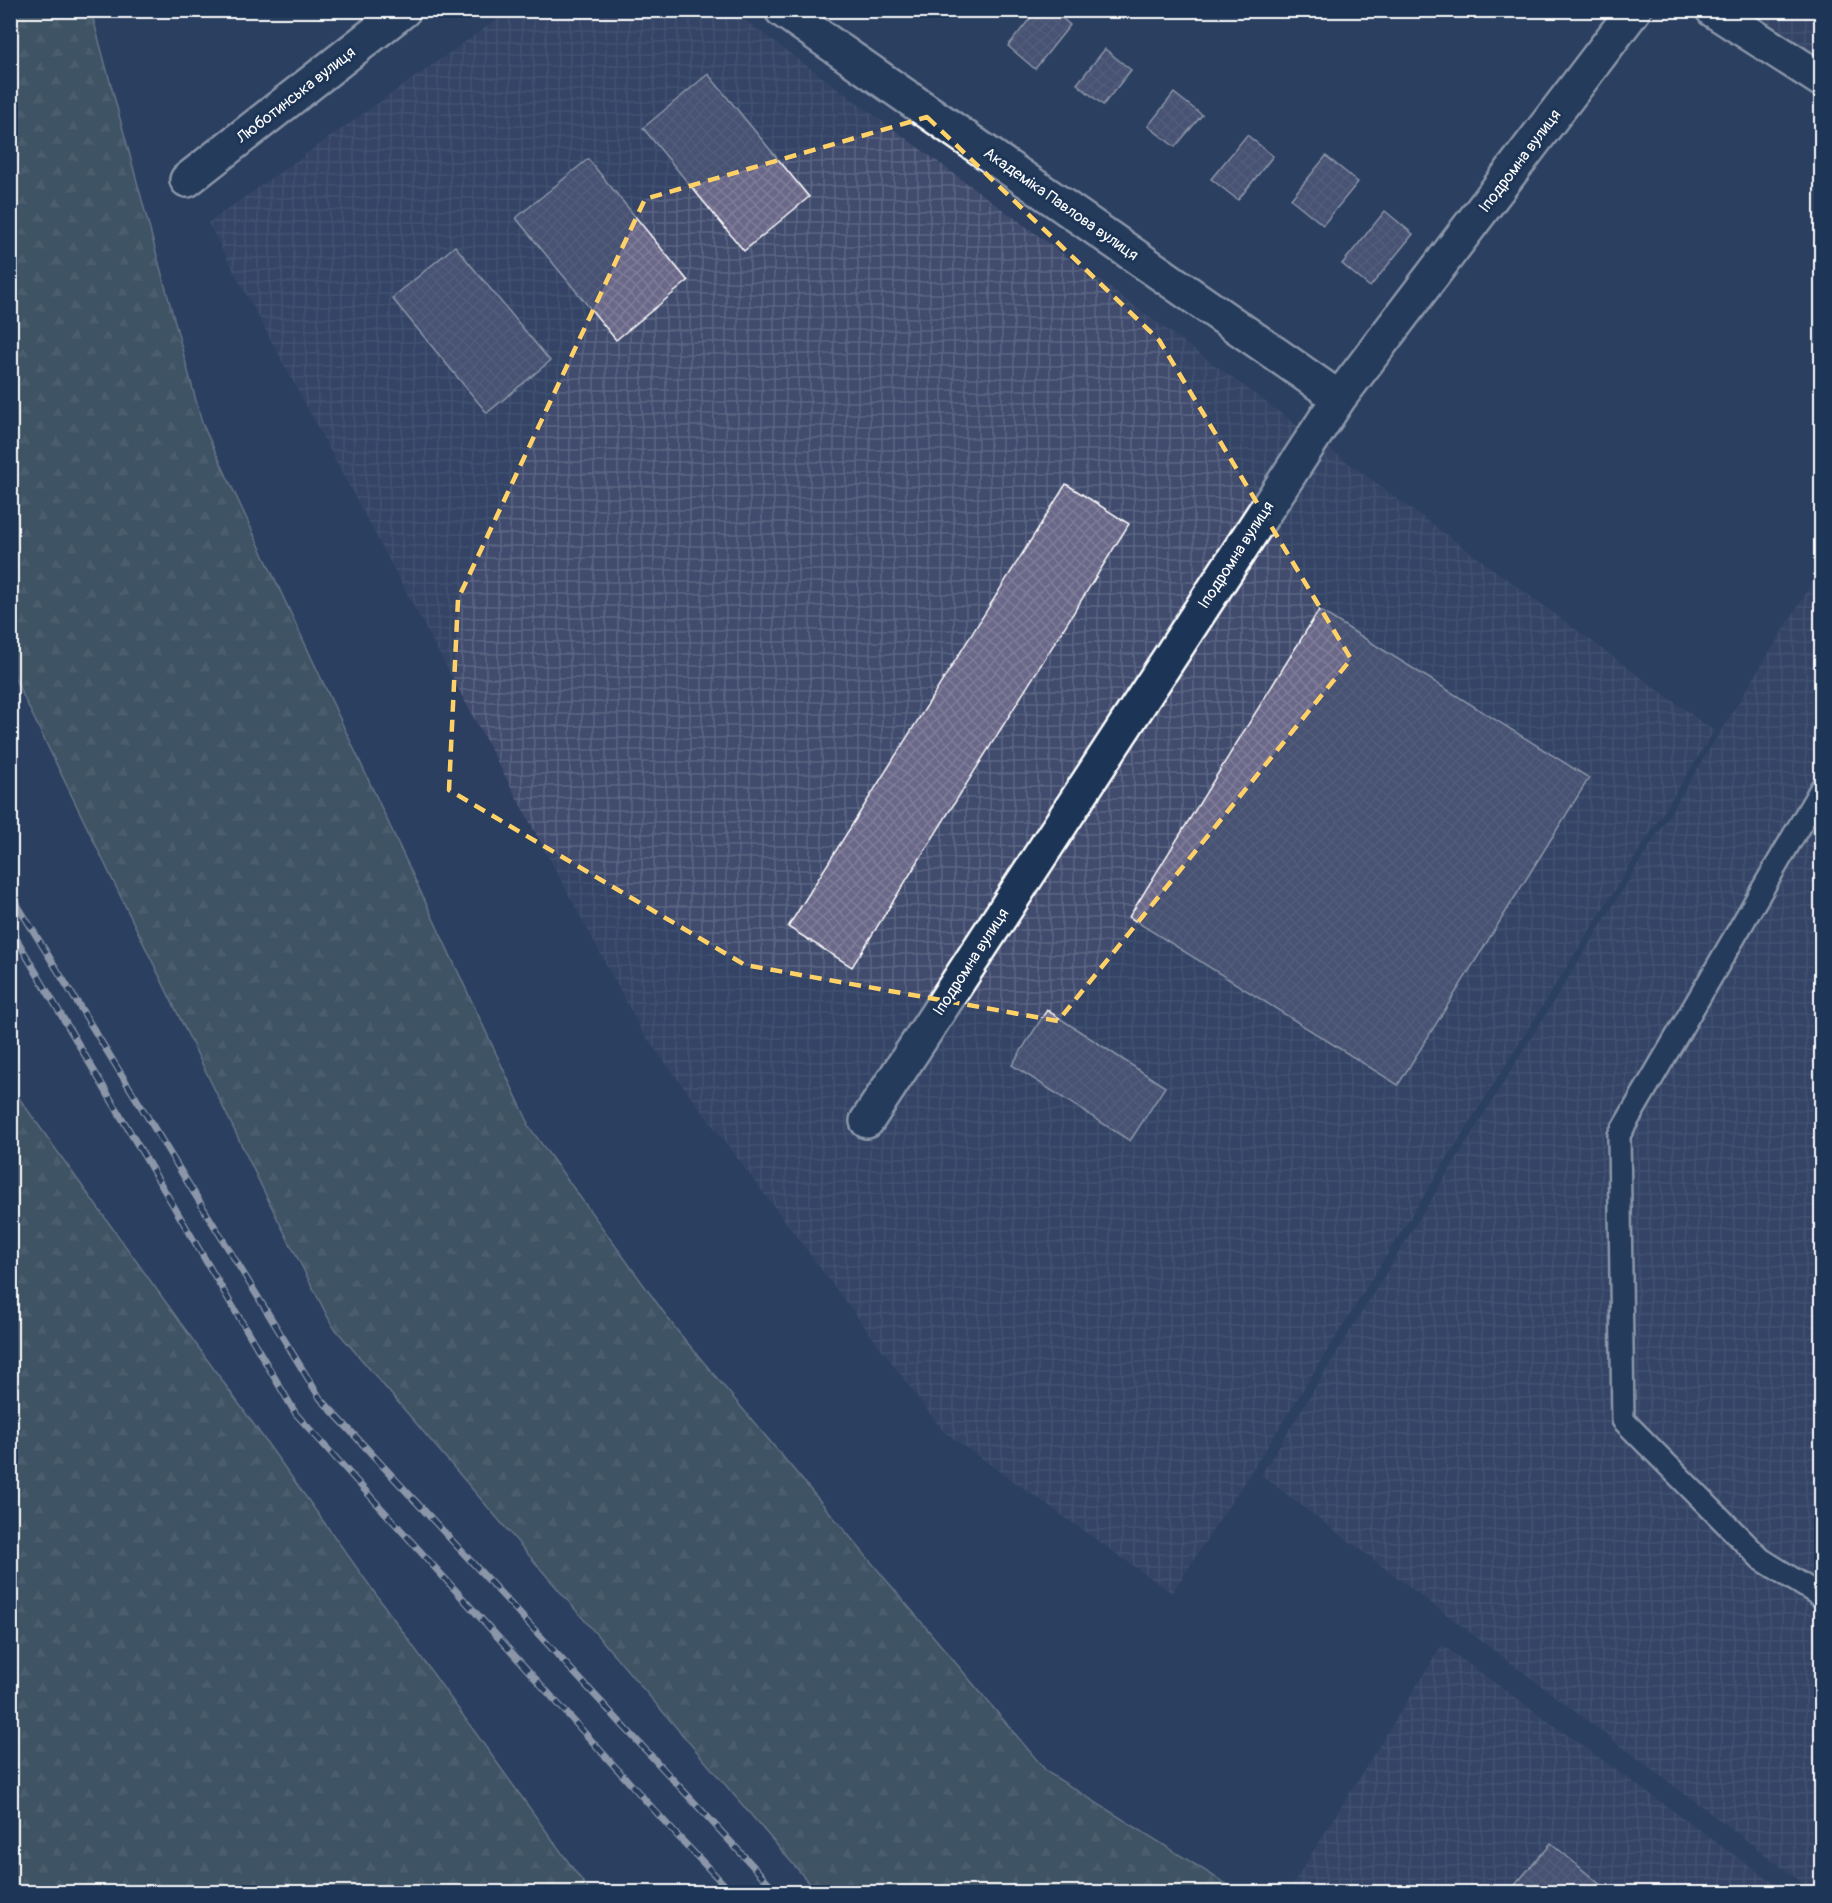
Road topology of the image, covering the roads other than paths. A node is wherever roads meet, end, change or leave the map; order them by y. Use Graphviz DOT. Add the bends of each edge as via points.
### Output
graph roads {
  1 [pos="404,10"];
  2 [pos="782,10"];
  3 [pos="1634,10"];
  4 [pos="1713,10"];
  5 [pos="1821,80"];
  6 [pos="188,180"];
  7 [pos="1339,398"];
  8 [pos="1821,787"];
  9 [pos="867,1121"];
  10 [pos="1821,1597"];
  1 -- 6 [label="street, Люботинська вулиця"];
  2 -- 7 [label="street, Академіка Павлова вулиця"];
  3 -- 7 [label="street, Іподромна вулиця"];
  4 -- 5 [label="street"];
  7 -- 9 [label="street, Іподромна вулиця"];
  8 -- 10 [label="lane" via="1619,1135 1623,1420 1761,1559"];
}
